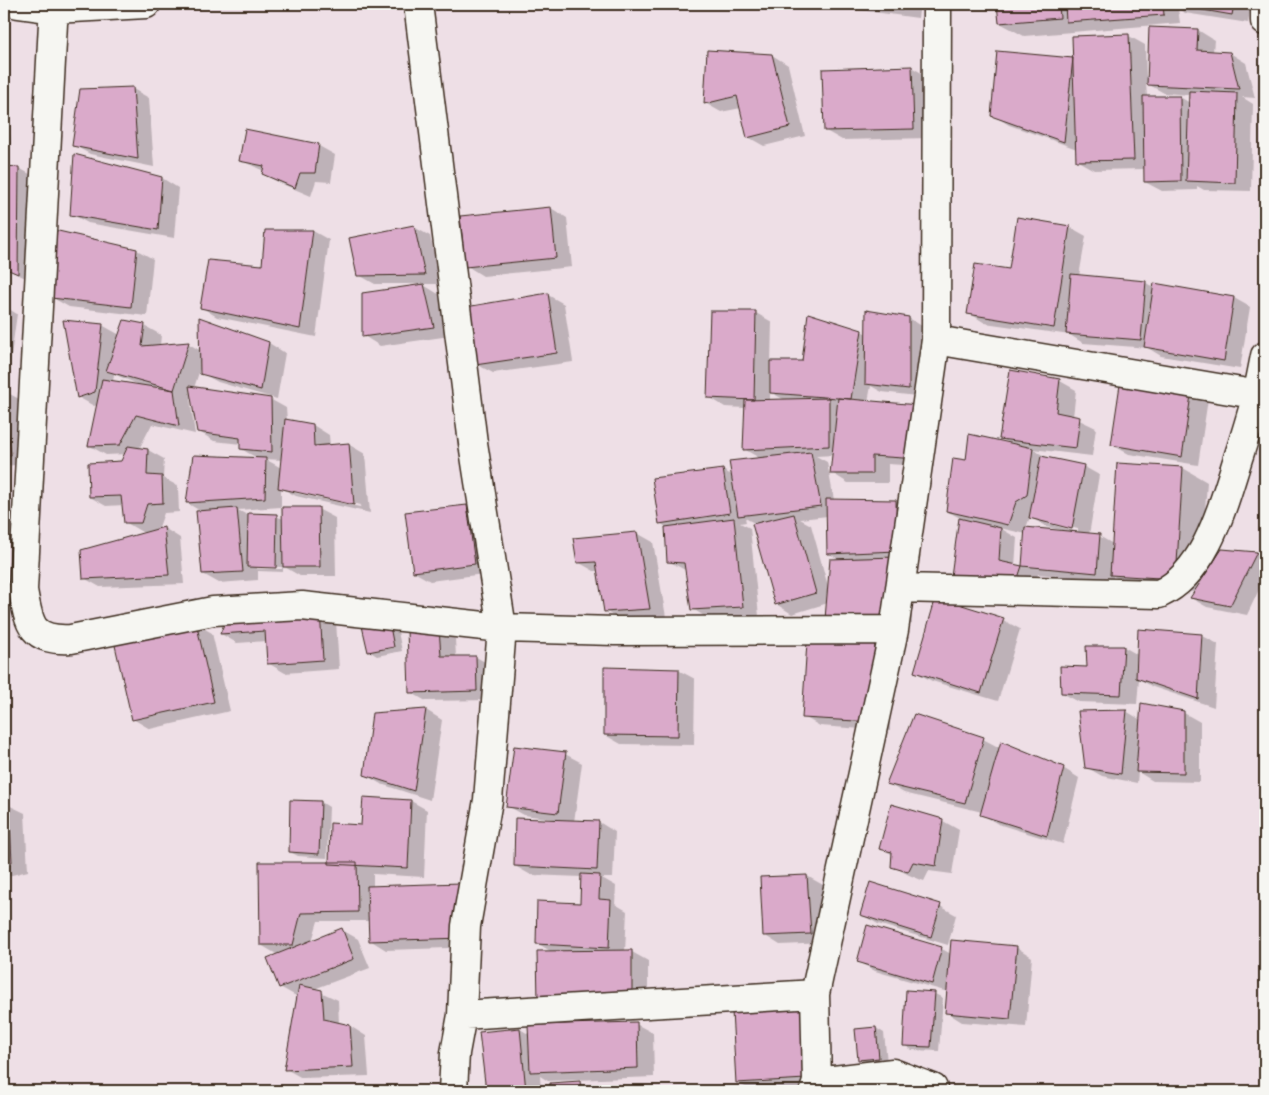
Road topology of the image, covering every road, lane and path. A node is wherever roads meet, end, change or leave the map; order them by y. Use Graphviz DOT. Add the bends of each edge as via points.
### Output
graph roads {
  1 [pos="18,4"];
  2 [pos="146,4"];
  3 [pos="418,4"];
  4 [pos="937,4"];
  5 [pos="1265,4"];
  6 [pos="54,6"];
  7 [pos="1265,21"];
  8 [pos="936,340"];
  9 [pos="1265,356"];
  10 [pos="1259,395"];
  11 [pos="900,588"];
  12 [pos="502,628"];
  13 [pos="894,630"];
  14 [pos="815,994"];
  15 [pos="462,1015"];
  16 [pos="815,1087"];
  17 [pos="453,1091"];
  18 [pos="933,1091"];
  1 -- 6 [label="street"];
  2 -- 6 [label="street"];
  3 -- 12 [label="street" via="473,443"];
  4 -- 8 [label="street"];
  5 -- 7 [label="street"];
  6 -- 12 [label="street" via="23,590 28,620 37,634 55,640 71,639 213,610 302,606"];
  8 -- 10 [label="street"];
  8 -- 11 [label="street"];
  9 -- 10 [label="street"];
  10 -- 11 [label="street" via="1224,504 1200,556 1175,587 1160,594"];
  11 -- 13 [label="street"];
  12 -- 13 [label="street"];
  12 -- 15 [label="street" via="488,800 466,926"];
  13 -- 14 [label="street"];
  14 -- 15 [label="street"];
  14 -- 16 [label="street"];
  15 -- 17 [label="street" via="454,1053"];
  16 -- 18 [label="street" via="893,1073 933,1088"];
}
